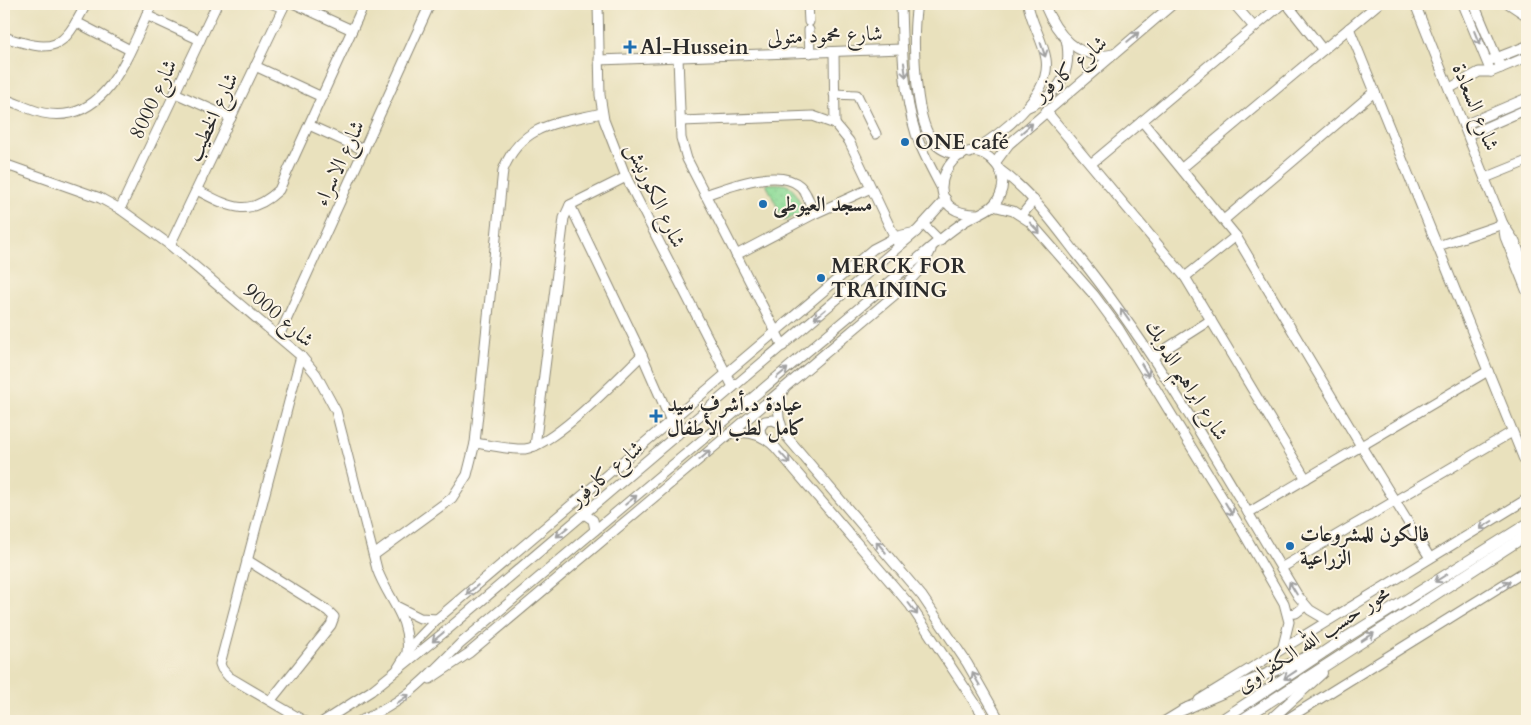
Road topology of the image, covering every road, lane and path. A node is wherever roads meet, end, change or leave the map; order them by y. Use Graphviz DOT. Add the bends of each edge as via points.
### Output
graph roads {
  1 [pos="86,4"];
  2 [pos="152,4"];
  3 [pos="217,4"];
  4 [pos="274,4"];
  5 [pos="295,4"];
  6 [pos="364,4"];
  7 [pos="430,4"];
  8 [pos="598,4"];
  9 [pos="808,4"];
  10 [pos="901,4"];
  11 [pos="917,4"];
  12 [pos="1028,4"];
  13 [pos="1044,4"];
  14 [pos="1173,4"];
  15 [pos="1234,4"];
  16 [pos="1282,4"];
  17 [pos="1287,4"];
  18 [pos="1378,4"];
  19 [pos="1416,4"];
  20 [pos="1463,4"];
  21 [pos="1474,4"];
  22 [pos="1509,4"];
  23 [pos="284,6"];
  24 [pos="146,15"];
  25 [pos="1527,16"];
  26 [pos="76,22"];
  27 [pos="1254,27"];
  28 [pos="1349,28"];
  29 [pos="352,30"];
  30 [pos="4,37"];
  31 [pos="1066,38"];
  32 [pos="200,40"];
  33 [pos="1527,46"];
  34 [pos="902,49"];
  35 [pos="130,50"];
  36 [pos="1323,50"];
  37 [pos="834,52"];
  38 [pos="810,53"];
  39 [pos="1113,54"];
  40 [pos="678,57"];
  41 [pos="1527,57"];
  42 [pos="1497,58"];
  43 [pos="599,60"];
  44 [pos="1487,63"];
  45 [pos="255,66"];
  46 [pos="1501,68"];
  47 [pos="1479,72"];
  48 [pos="1490,72"];
  49 [pos="1450,88"];
  50 [pos="1374,92"];
  51 [pos="175,93"];
  52 [pos="834,94"];
  53 [pos="322,97"];
  54 [pos="1527,98"];
  55 [pos="4,99"];
  56 [pos="1026,108"];
  57 [pos="1527,109"];
  58 [pos="1046,111"];
  59 [pos="602,113"];
  60 [pos="231,118"];
  61 [pos="681,121"];
  62 [pos="1142,121"];
  63 [pos="834,124"];
  64 [pos="310,125"];
  65 [pos="1464,125"];
  66 [pos="876,134"];
  67 [pos="1468,135"];
  68 [pos="993,137"];
  69 [pos="1005,148"];
  70 [pos="364,150"];
  71 [pos="966,154"];
  72 [pos="1527,161"];
  73 [pos="1092,163"];
  74 [pos="4,164"];
  75 [pos="997,167"];
  76 [pos="1182,168"];
  77 [pos="626,177"];
  78 [pos="1485,178"];
  79 [pos="871,188"];
  80 [pos="942,188"];
  81 [pos="196,190"];
  82 [pos="705,194"];
  83 [pos="946,199"];
  84 [pos="1034,200"];
  85 [pos="570,205"];
  86 [pos="993,206"];
  87 [pos="120,209"];
  88 [pos="814,214"];
  89 [pos="977,214"];
  90 [pos="1022,216"];
  91 [pos="1225,219"];
  92 [pos="1503,224"];
  93 [pos="924,225"];
  94 [pos="916,232"];
  95 [pos="1236,236"];
  96 [pos="894,237"];
  97 [pos="940,241"];
  98 [pos="170,245"];
  99 [pos="1438,246"];
  100 [pos="899,247"];
  101 [pos="931,249"];
  102 [pos="736,254"];
  103 [pos="1527,271"];
  104 [pos="1185,277"];
  105 [pos="1527,292"];
  106 [pos="1211,320"];
  107 [pos="843,321"];
  108 [pos="776,332"];
  109 [pos="279,336"];
  110 [pos="783,346"];
  111 [pos="828,351"];
  112 [pos="642,355"];
  113 [pos="301,356"];
  114 [pos="1153,357"];
  115 [pos="1488,371"];
  116 [pos="726,374"];
  117 [pos="734,387"];
  118 [pos="785,387"];
  119 [pos="672,421"];
  120 [pos="781,424"];
  121 [pos="1512,432"];
  122 [pos="729,434"];
  123 [pos="677,435"];
  124 [pos="760,436"];
  125 [pos="475,443"];
  126 [pos="535,446"];
  127 [pos="1360,446"];
  128 [pos="1527,467"];
  129 [pos="668,470"];
  130 [pos="688,470"];
  131 [pos="1306,479"];
  132 [pos="1527,499"];
  133 [pos="1395,501"];
  134 [pos="597,504"];
  135 [pos="1248,513"];
  136 [pos="584,514"];
  137 [pos="610,517"];
  138 [pos="1527,524"];
  139 [pos="596,530"];
  140 [pos="1527,535"];
  141 [pos="374,555"];
  142 [pos="1430,558"];
  143 [pos="247,560"];
  144 [pos="1280,568"];
  145 [pos="1527,570"];
  146 [pos="512,575"];
  147 [pos="486,578"];
  148 [pos="548,587"];
  149 [pos="519,595"];
  150 [pos="396,606"];
  151 [pos="1305,606"];
  152 [pos="1288,614"];
  153 [pos="437,620"];
  154 [pos="1327,620"];
  155 [pos="1339,642"];
  156 [pos="1283,646"];
  157 [pos="407,652"];
  158 [pos="1345,652"];
  159 [pos="396,672"];
  160 [pos="423,683"];
  161 [pos="271,700"];
  162 [pos="385,710"];
  163 [pos="1183,710"];
  164 [pos="304,721"];
  165 [pos="324,721"];
  166 [pos="360,721"];
  167 [pos="377,721"];
  168 [pos="987,721"];
  169 [pos="1000,721"];
  170 [pos="1165,721"];
  171 [pos="1220,721"];
  172 [pos="1240,721"];
  173 [pos="1269,721"];
  174 [pos="1284,721"];
  1 -- 26 [label="street"];
  2 -- 24 [label="street"];
  3 -- 32 [label="street, شارع 8000"];
  4 -- 23 [label="street"];
  5 -- 29 [label="street"];
  6 -- 29 [label="street"];
  7 -- 70 [label="street, شارع الاسراء"];
  8 -- 43 [label="street, شارع الكورنيش"];
  9 -- 38 [label="street"];
  10 -- 34 [label="street"];
  11 -- 71 [label="street" via="916,66 928,134 937,146 951,153"];
  12 -- 56 [label="street, one-way" via="1047,68 1043,86"];
  13 -- 31 [label="street"];
  39 -- 14 [label="street, شارع كارفور, one-way"];
  15 -- 27 [label="street"];
  16 -- 27 [label="street"];
  17 -- 36 [label="street"];
  18 -- 28 [label="street"];
  19 -- 49 [label="street, شارع السعادة"];
  20 -- 44 [label="street, one-way"];
  21 -- 42 [label="street"];
  22 -- 25 [label="street"];
  23 -- 45 [label="street, شارع الخطيب"];
  24 -- 32 [label="street"];
  24 -- 35 [label="street"];
  26 -- 30 [label="street" via="69,35 52,45 28,45"];
  26 -- 35 [label="street"];
  27 -- 62 [label="street"];
  28 -- 36 [label="street"];
  28 -- 50 [label="street"];
  29 -- 53 [label="street"];
  31 -- 39 [label="street" via="1087,54"];
  31 -- 56 [label="street" via="1067,64 1060,84 1045,100"];
  32 -- 51 [label="street, شارع 8000"];
  33 -- 42 [label="street"];
  34 -- 37 [label="street, شارع محمود متولى"];
  34 -- 80 [label="street, one-way" via="916,136"];
  35 -- 55 [label="street" via="114,82 95,102 83,109 56,115"];
  36 -- 76 [label="street"];
  37 -- 38 [label="street, شارع محمود متولى"];
  37 -- 52 [label="street"];
  38 -- 40 [label="street, شارع محمود متولى"];
  39 -- 58 [label="street, شارع كارفور"];
  40 -- 43 [label="street, شارع محمود متولى"];
  40 -- 61 [label="street"];
  41 -- 46 [label="street"];
  42 -- 44 [label="street"];
  42 -- 46 [label="street"];
  43 -- 59 [label="street, شارع الكورنيش"];
  44 -- 47 [label="street"];
  44 -- 48 [label="street"];
  45 -- 53 [label="street"];
  45 -- 60 [label="street, شارع الخطيب"];
  46 -- 48 [label="street"];
  47 -- 48 [label="street"];
  47 -- 49 [label="street"];
  49 -- 65 [label="street, شارع السعادة"];
  50 -- 91 [label="street"];
  50 -- 99 [label="street"];
  51 -- 60 [label="street"];
  51 -- 87 [label="street, شارع 8000"];
  52 -- 63 [label="street"];
  52 -- 66 [label="street" via="857,95"];
  53 -- 64 [label="street"];
  54 -- 65 [label="street"];
  56 -- 68 [label="street"];
  57 -- 67 [label="street"];
  69 -- 58 [label="street, شارع كارفور, one-way"];
  58 -- 73 [label="street"];
  59 -- 77 [label="street, شارع الكورنيش"];
  59 -- 125 [label="street" via="534,130 520,140 503,170"];
  60 -- 81 [label="street, شارع الخطيب"];
  61 -- 63 [label="street" via="813,116"];
  61 -- 82 [label="street" via="687,159"];
  62 -- 73 [label="street"];
  62 -- 76 [label="street"];
  63 -- 79 [label="street" via="849,141"];
  64 -- 70 [label="street"];
  64 -- 81 [label="street" via="279,190 268,200 241,209"];
  65 -- 67 [label="street, شارع السعادة"];
  67 -- 78 [label="street, شارع السعادة"];
  68 -- 69 [label="street" via="997,146"];
  68 -- 71 [label="street"];
  69 -- 75 [label="street, شارع كارفور"];
  70 -- 109 [label="street, شارع الاسراء"];
  71 -- 75 [label="street" via="984,155"];
  71 -- 80 [label="street" via="948,164"];
  72 -- 78 [label="street"];
  73 -- 104 [label="street"];
  74 -- 87 [label="street, شارع 9000" via="100,198"];
  75 -- 84 [label="street, شارع ابراهيم الدوبك"];
  75 -- 86 [label="street" via="1002,177 1002,193"];
  76 -- 91 [label="street"];
  77 -- 85 [label="street"];
  77 -- 116 [label="street, شارع الكورنيش"];
  78 -- 92 [label="street, شارع السعادة"];
  79 -- 88 [label="street"];
  79 -- 96 [label="street"];
  80 -- 83 [label="street"];
  81 -- 98 [label="street, شارع الخطيب"];
  82 -- 88 [label="street" via="754,180 785,179 805,192"];
  82 -- 102 [label="street"];
  83 -- 89 [label="street" via="960,211"];
  83 -- 93 [label="street, شارع كارفور"];
  84 -- 90 [label="street"];
  114 -- 84 [label="street, شارع ابراهيم الدوبك, one-way" via="1117,304"];
  85 -- 112 [label="street"];
  85 -- 126 [label="street" via="564,218"];
  86 -- 89 [label="street"];
  86 -- 90 [label="street, شارع ابراهيم الدوبك"];
  87 -- 98 [label="street, شارع 9000"];
  88 -- 102 [label="street"];
  89 -- 97 [label="street, شارع كارفور"];
  90 -- 152 [label="street, شارع ابراهيم الدوبك, one-way" via="1094,295 1119,329 1236,520"];
  91 -- 95 [label="street"];
  92 -- 99 [label="street"];
  92 -- 103 [label="street, شارع السعادة" via="1516,242"];
  92 -- 105 [label="street, شارع السعادة"];
  93 -- 94 [label="street, شارع كارفور"];
  93 -- 97 [label="street"];
  94 -- 96 [label="street"];
  94 -- 100 [label="street, شارع كارفور"];
  95 -- 104 [label="street"];
  95 -- 127 [label="street"];
  96 -- 100 [label="street"];
  96 -- 108 [label="street" via="873,249"];
  97 -- 101 [label="street, شارع كارفور"];
  98 -- 109 [label="street, شارع 9000"];
  99 -- 115 [label="street"];
  100 -- 110 [label="street, شارع كارفور, one-way"];
  101 -- 107 [label="street, شارع كارفور"];
  101 -- 111 [label="street" via="911,280"];
  102 -- 108 [label="street"];
  104 -- 106 [label="street"];
  106 -- 114 [label="street"];
  106 -- 131 [label="street"];
  107 -- 111 [label="street"];
  129 -- 107 [label="street, شارع كارفور, one-way"];
  108 -- 110 [label="street"];
  108 -- 116 [label="street"];
  109 -- 113 [label="street, شارع 9000"];
  110 -- 117 [label="street, شارع كارفور"];
  111 -- 118 [label="street"];
  112 -- 119 [label="street"];
  112 -- 126 [label="street" via="575,418"];
  113 -- 141 [label="street, شارع 9000" via="316,374 336,411"];
  113 -- 143 [label="street"];
  114 -- 135 [label="street, شارع ابراهيم الدوبك"];
  115 -- 121 [label="street"];
  115 -- 127 [label="street"];
  116 -- 117 [label="street, شارع الكورنيش"];
  116 -- 119 [label="street"];
  117 -- 123 [label="street, شارع كارفور"];
  118 -- 120 [label="street" via="778,409"];
  118 -- 122 [label="street"];
  119 -- 123 [label="street"];
  119 -- 147 [label="street"];
  120 -- 124 [label="street" via="765,421 760,428"];
  169 -- 120 [label="street, one-way" via="968,663 922,596 787,437"];
  121 -- 128 [label="street"];
  121 -- 133 [label="street"];
  122 -- 124 [label="street" via="741,432"];
  130 -- 122 [label="street, one-way"];
  123 -- 134 [label="street, شارع كارفور"];
  124 -- 168 [label="street, one-way" via="775,446 910,605"];
  125 -- 126 [label="street" via="525,449"];
  125 -- 141 [label="street" via="467,475 452,498"];
  127 -- 131 [label="street"];
  127 -- 133 [label="street"];
  129 -- 130 [label="street"];
  137 -- 129 [label="street, شارع كارفور, one-way"];
  130 -- 148 [label="street"];
  131 -- 135 [label="street"];
  132 -- 142 [label="street, one-way"];
  133 -- 142 [label="street"];
  133 -- 144 [label="street"];
  134 -- 136 [label="street, شارع كارفور"];
  134 -- 137 [label="street" via="601,515"];
  135 -- 144 [label="street, شارع ابراهيم الدوبك"];
  136 -- 139 [label="street" via="592,520"];
  136 -- 146 [label="street, شارع كارفور, one-way"];
  137 -- 139 [label="street, شارع كارفور"];
  138 -- 155 [label="main road, محور حسب الله الكفراوى, one-way"];
  139 -- 149 [label="street, شارع كارفور"];
  158 -- 140 [label="main road, محور حسب الله الكفراوى, one-way"];
  141 -- 150 [label="street, شارع 9000" via="382,582"];
  142 -- 154 [label="street"];
  143 -- 161 [label="street" via="220,664 229,677"];
  143 -- 161 [label="street" via="334,617"];
  151 -- 144 [label="street, شارع ابراهيم الدوبك, one-way"];
  174 -- 145 [label="street, one-way"];
  146 -- 147 [label="street"];
  146 -- 159 [label="street, شارع كارفور, one-way"];
  147 -- 153 [label="street, one-way"];
  148 -- 149 [label="street"];
  148 -- 160 [label="street" via="469,653"];
  149 -- 160 [label="street, شارع كارفور" via="460,644"];
  150 -- 153 [label="street" via="411,616"];
  150 -- 157 [label="street, شارع 9000" via="408,632"];
  151 -- 152 [label="street" via="1296,613"];
  151 -- 154 [label="street, شارع ابراهيم الدوبك"];
  152 -- 156 [label="street" via="1289,630"];
  153 -- 157 [label="street"];
  154 -- 156 [label="street"];
  155 -- 163 [label="main road"];
  155 -- 171 [label="main road, محور حسب الله الكفراوى, one-way"];
  156 -- 163 [label="street"];
  157 -- 159 [label="street"];
  158 -- 172 [label="main road, محور حسب الله الكفراوى"];
  158 -- 173 [label="main road"];
  159 -- 165 [label="street, شارع كارفور"];
  162 -- 160 [label="street, شارع كارفور, one-way"];
  161 -- 164 [label="street"];
  162 -- 166 [label="street, شارع كارفور"];
  162 -- 167 [label="street"];
  163 -- 170 [label="street"];
}
